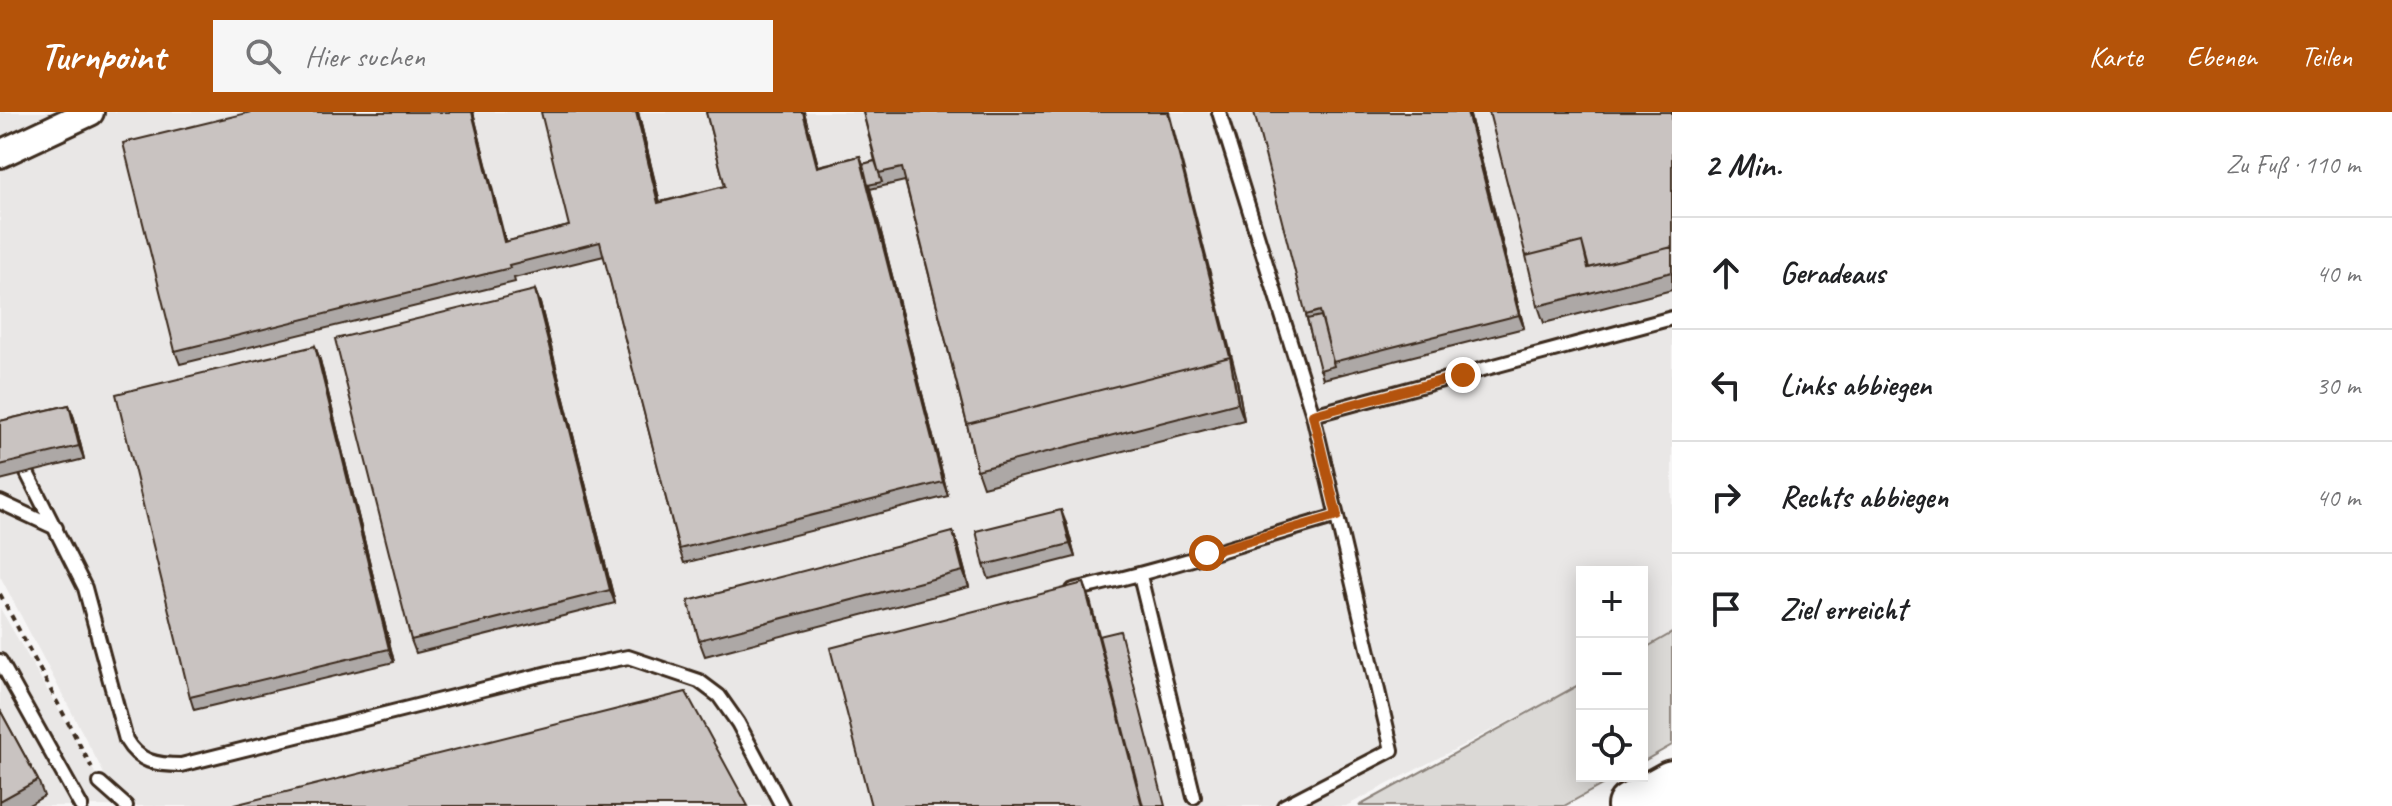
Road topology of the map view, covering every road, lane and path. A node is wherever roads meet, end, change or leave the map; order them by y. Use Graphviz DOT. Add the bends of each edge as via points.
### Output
graph roads {
  1 [pos="90,112"];
  2 [pos="1219,112"];
  3 [pos="0,154"];
  4 [pos="1672,318"];
  5 [pos="1313,415"];
  6 [pos="27,473"];
  7 [pos="0,502"];
  8 [pos="1337,516"];
  9 [pos="56,528"];
  10 [pos="1140,576"];
  11 [pos="0,594"];
  12 [pos="1052,594"];
  13 [pos="0,661"];
  14 [pos="100,783"];
  15 [pos="1672,783"];
  16 [pos="1194,797"];
  17 [pos="81,806"];
  18 [pos="126,806"];
  19 [pos="782,806"];
  20 [pos="1284,806"];
  21 [pos="1630,806"];
  1 -- 3 [label="street"];
  2 -- 5 [label="lane"];
  4 -- 5 [label="lane"];
  5 -- 8 [label="lane"];
  6 -- 9 [label="lane"];
  7 -- 9 [label="lane"];
  8 -- 10 [label="lane"];
  8 -- 20 [label="lane" via="1392,750"];
  9 -- 19 [label="lane" via="85,588 126,740 146,761 181,765 628,657 699,681 719,696"];
  10 -- 12 [label="lane"];
  10 -- 16 [label="lane"];
  11 -- 14 [label="path"];
  13 -- 17 [label="lane"];
  14 -- 18 [label="lane"];
  15 -- 21 [label="highway"];
}
